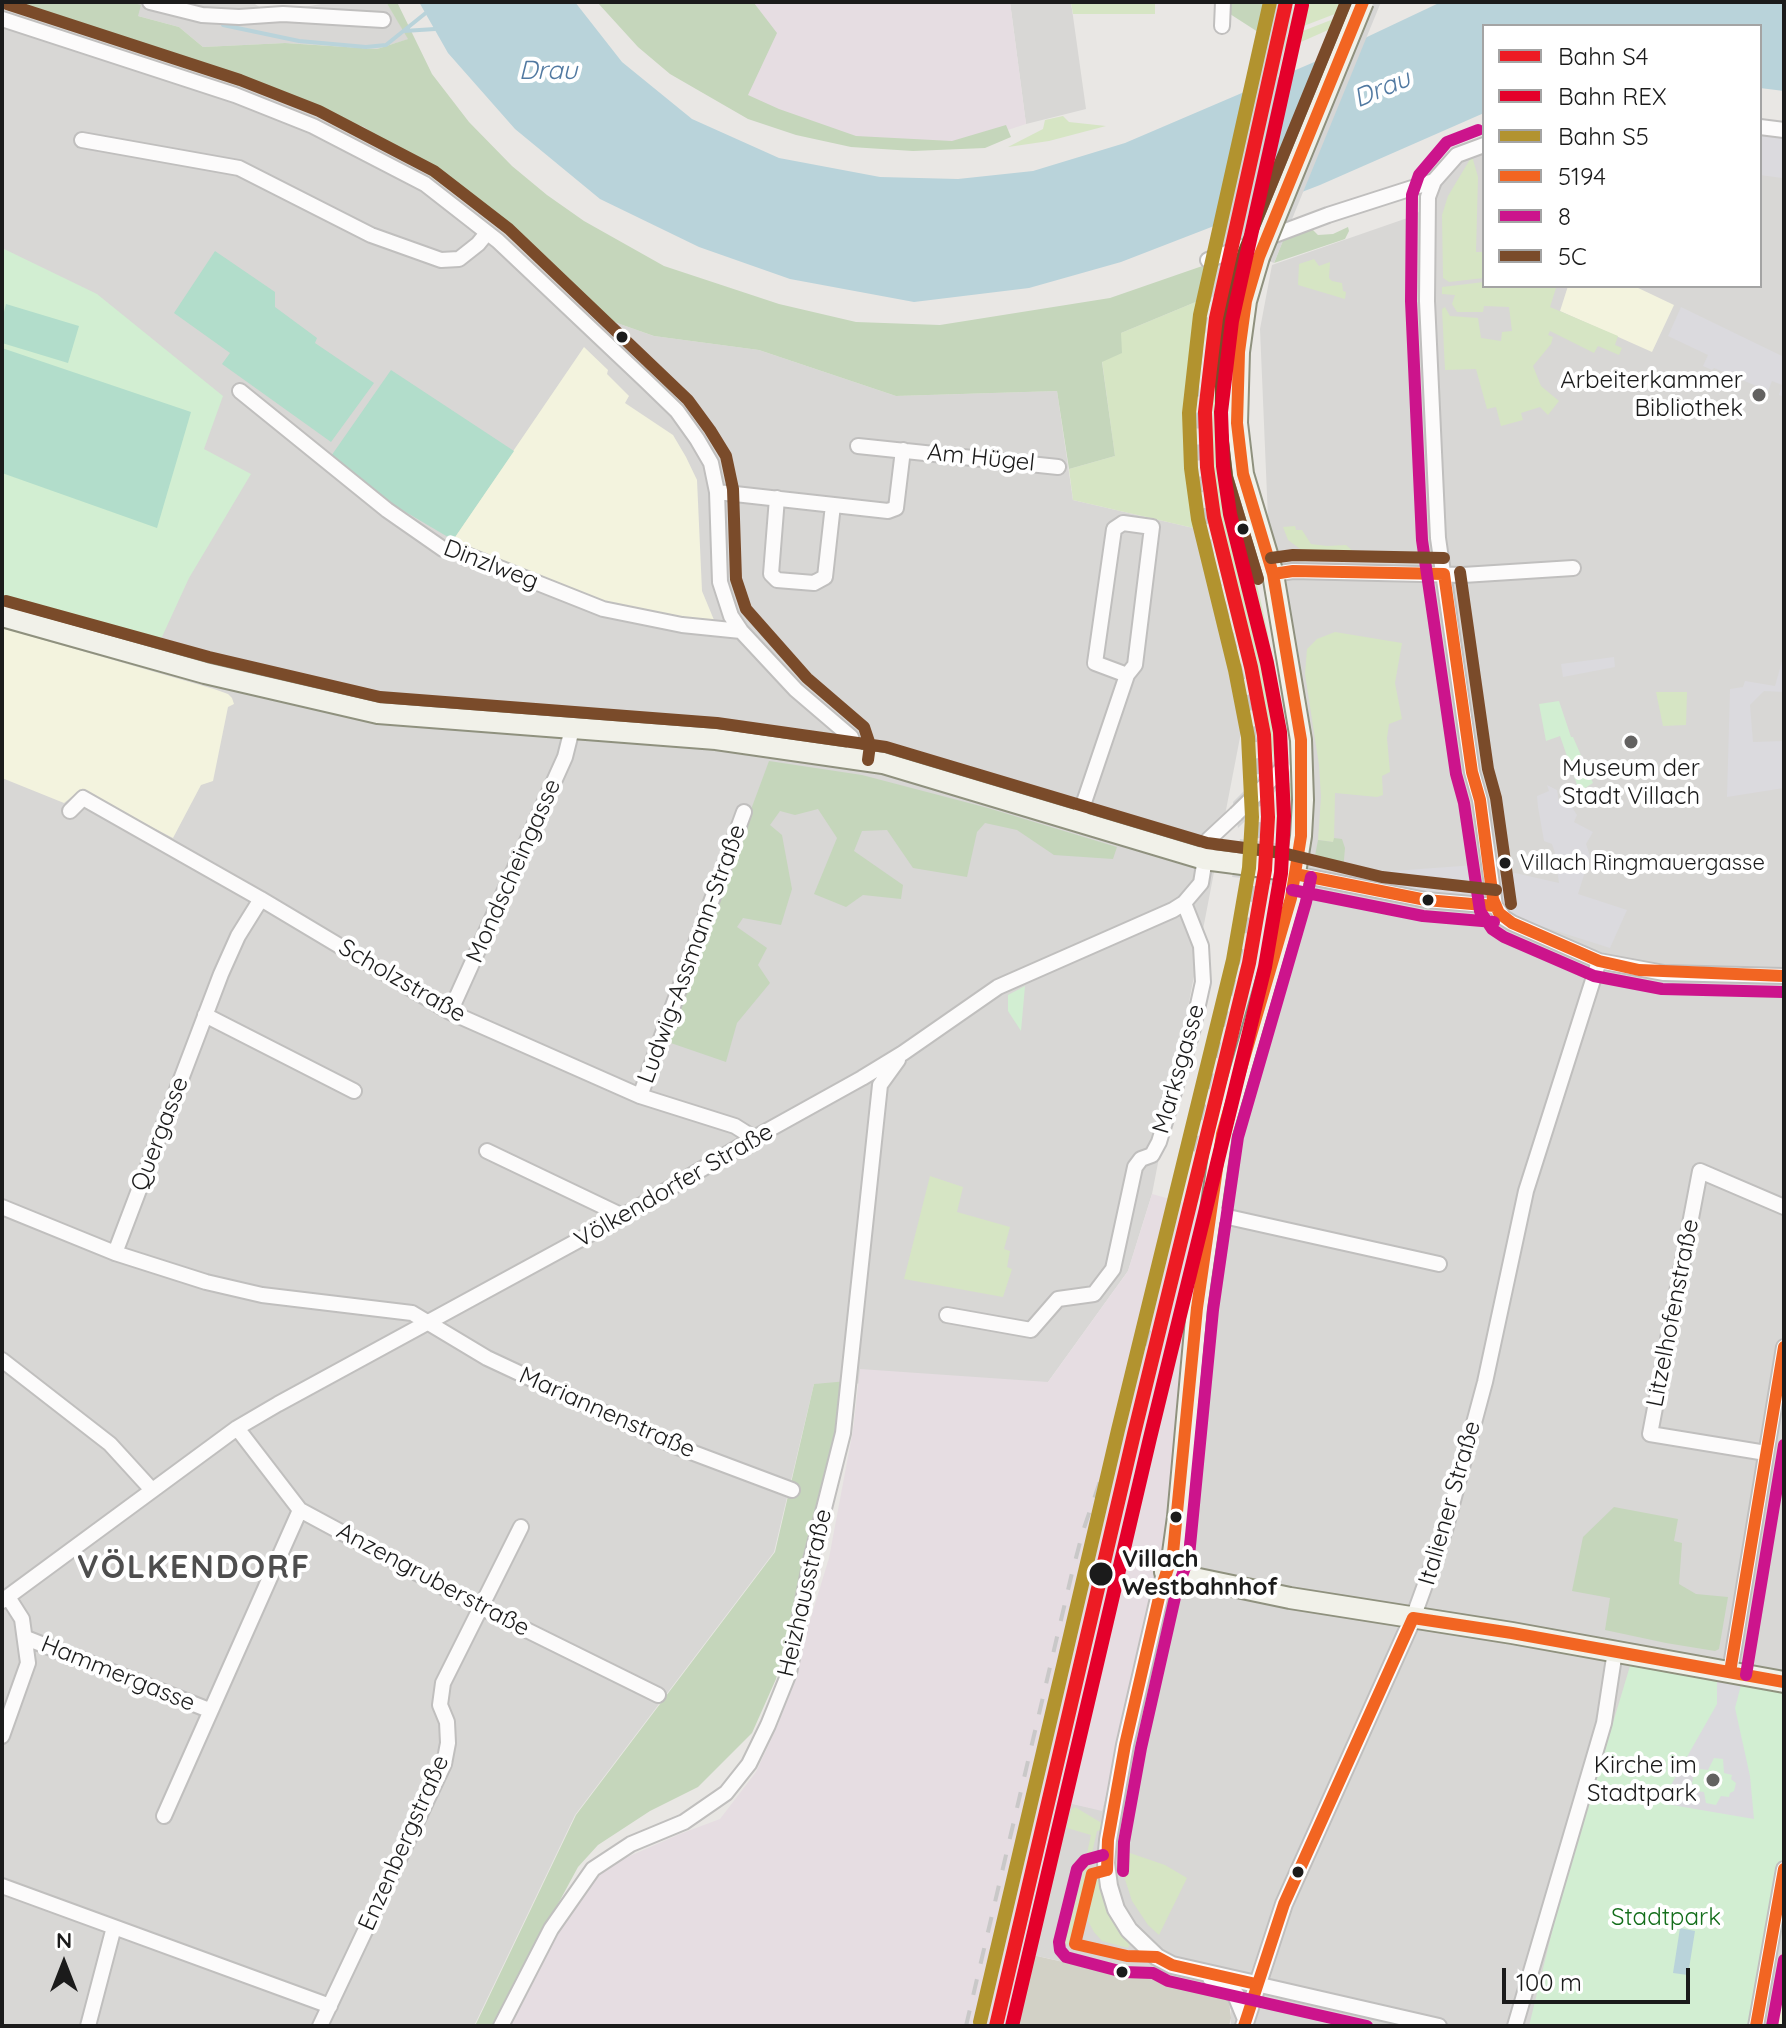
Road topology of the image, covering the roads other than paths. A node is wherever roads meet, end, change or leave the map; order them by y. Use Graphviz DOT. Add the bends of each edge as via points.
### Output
graph roads {
  1 [pos="150,2"];
  2 [pos="1223,2"];
  3 [pos="1363,2"];
  4 [pos="383,20"];
  5 [pos="6,23"];
  6 [pos="1222,26"];
  7 [pos="1762,127"];
  8 [pos="1784,130"];
  9 [pos="82,140"];
  10 [pos="1482,146"];
  11 [pos="1434,181"];
  12 [pos="487,233"];
  13 [pos="1208,260"];
  14 [pos="240,391"];
  15 [pos="858,446"];
  16 [pos="903,450"];
  17 [pos="1058,467"];
  18 [pos="717,492"];
  19 [pos="777,498"];
  20 [pos="833,505"];
  21 [pos="1573,568"];
  22 [pos="1273,574"];
  23 [pos="1444,574"];
  24 [pos="2,616"];
  25 [pos="741,631"];
  26 [pos="1127,675"];
  27 [pos="572,729"];
  28 [pos="1301,740"];
  29 [pos="852,757"];
  30 [pos="70,811"];
  31 [pos="744,812"];
  32 [pos="1078,820"];
  33 [pos="1204,859"];
  34 [pos="1287,871"];
  35 [pos="261,899"];
  36 [pos="1184,903"];
  37 [pos="1495,906"];
  38 [pos="1599,961"];
  39 [pos="1784,976"];
  40 [pos="450,1012"];
  41 [pos="205,1015"];
  42 [pos="903,1053"];
  43 [pos="354,1091"];
  44 [pos="640,1096"];
  45 [pos="754,1138"];
  46 [pos="487,1151"];
  47 [pos="2,1207"];
  48 [pos="1784,1207"];
  49 [pos="1210,1213"];
  50 [pos="623,1216"];
  51 [pos="115,1253"];
  52 [pos="1439,1264"];
  53 [pos="947,1315"];
  54 [pos="428,1324"];
  55 [pos="1784,1347"];
  56 [pos="3,1365"];
  57 [pos="1781,1386"];
  58 [pos="237,1428"];
  59 [pos="1766,1453"];
  60 [pos="152,1490"];
  61 [pos="792,1490"];
  62 [pos="300,1510"];
  63 [pos="521,1527"];
  64 [pos="1165,1572"];
  65 [pos="5,1599"];
  66 [pos="480,1607"];
  67 [pos="1413,1618"];
  68 [pos="26,1638"];
  69 [pos="1615,1651"];
  70 [pos="1730,1672"];
  71 [pos="1784,1682"];
  72 [pos="658,1695"];
  73 [pos="209,1710"];
  74 [pos="2,1736"];
  75 [pos="164,1816"];
  76 [pos="1784,1869"];
  77 [pos="2,1886"];
  78 [pos="114,1927"];
  79 [pos="1203,1972"];
  80 [pos="1256,1984"];
  81 [pos="330,2006"];
  82 [pos="1245,2022"];
  83 [pos="88,2026"];
  84 [pos="320,2026"];
  85 [pos="501,2026"];
  86 [pos="1439,2026"];
  87 [pos="1515,2026"];
  88 [pos="1756,2026"];
  1 -- 4 [label="street" via="202,15"];
  2 -- 6 [label="street"];
  3 -- 22 [label="main road, bridge" via="1246,301 1237,423 1243,474"];
  5 -- 12 [label="street" via="235,95 313,126 425,184"];
  7 -- 8 [label="street"];
  9 -- 12 [label="street" via="239,168 371,235 441,260 459,259"];
  10 -- 11 [label="street" via="1457,155"];
  11 -- 13 [label="street"];
  11 -- 23 [label="street" via="1426,220 1427,322"];
  12 -- 18 [label="street" via="677,411 711,463"];
  14 -- 25 [label="street, Dinzlweg" via="443,549 603,609"];
  15 -- 16 [label="street, Am Hügel"];
  16 -- 17 [label="street, Am Hügel"];
  16 -- 20 [label="street, Am Hügel" via="896,508"];
  18 -- 19 [label="street, Am Hügel"];
  18 -- 25 [label="street" via="720,582"];
  19 -- 20 [label="street, Am Hügel"];
  19 -- 20 [label="street" via="771,574 777,580 814,583 825,577"];
  21 -- 23 [label="street"];
  22 -- 23 [label="street"];
  22 -- 28 [label="main road"];
  23 -- 37 [label="street"];
  24 -- 27 [label="main road" via="257,687 378,713"];
  25 -- 29 [label="street" via="796,690 851,737"];
  26 -- 26 [label="street" via="1135,665 1152,527 1123,523 1114,529 1095,663"];
  26 -- 32 [label="street"];
  27 -- 29 [label="main road" via="716,739"];
  27 -- 40 [label="street, Mondscheingasse" via="565,757"];
  28 -- 33 [label="street, bridge" via="1283,768 1208,840"];
  28 -- 34 [label="main road" via="1303,800"];
  29 -- 32 [label="main road"];
  30 -- 35 [label="street, Scholzstraße" via="83,798"];
  31 -- 44 [label="street, Ludwig-Assmann-Straße"];
  32 -- 33 [label="main road"];
  33 -- 34 [label="main road, bridge"];
  33 -- 36 [label="street" via="1201,883"];
  34 -- 37 [label="street" via="1411,898"];
  34 -- 49 [label="main road" via="1291,898 1222,1134"];
  35 -- 40 [label="street, Scholzstraße"];
  35 -- 41 [label="street, Quergasse" via="238,936"];
  36 -- 42 [label="street, Völkendorfer Straße" via="998,987"];
  36 -- 53 [label="street, Marksgasse" via="1201,946 1203,982 1159,1142 1135,1167 1113,1269 1094,1294 1058,1299 1031,1330"];
  37 -- 38 [label="street" via="1512,923"];
  38 -- 39 [label="street" via="1639,970"];
  38 -- 67 [label="street, Italiener Straße" via="1526,1191 1485,1382 1446,1527"];
  40 -- 44 [label="street, Scholzstraße"];
  41 -- 43 [label="street"];
  41 -- 51 [label="street, Quergasse"];
  42 -- 45 [label="street, Völkendorfer Straße"];
  42 -- 85 [label="street, Heizhausstraße" via="880,1085 843,1433 789,1673 768,1725 749,1764 726,1793 684,1822 631,1844 593,1869 551,1929"];
  44 -- 45 [label="street, Scholzstraße" via="735,1126"];
  45 -- 50 [label="street, Völkendorfer Straße"];
  46 -- 50 [label="street"];
  47 -- 51 [label="street, Mariannenstraße"];
  48 -- 59 [label="street, Litzelhofenstraße" via="1700,1171 1650,1434"];
  49 -- 52 [label="street"];
  49 -- 64 [label="main road" via="1178,1517"];
  50 -- 54 [label="street, Völkendorfer Straße"];
  51 -- 54 [label="street, Mariannenstraße" via="262,1295 390,1308"];
  54 -- 58 [label="street, Völkendorfer Straße"];
  54 -- 61 [label="street, Mariannenstraße" via="487,1358 675,1446"];
  55 -- 57 [label="street"];
  56 -- 60 [label="street" via="110,1444"];
  57 -- 59 [label="street"];
  58 -- 60 [label="street, Völkendorfer Straße"];
  58 -- 62 [label="street, Anzengruberstraße"];
  59 -- 70 [label="street"];
  60 -- 65 [label="street, Völkendorfer Straße"];
  62 -- 66 [label="street, Anzengruberstraße"];
  62 -- 73 [label="street, Hammergasse"];
  63 -- 66 [label="street, Enzenbergstraße"];
  64 -- 67 [label="main road"];
  64 -- 79 [label="street" via="1125,1745 1106,1863 1116,1909 1143,1946 1164,1961"];
  65 -- 68 [label="street" via="22,1619"];
  66 -- 72 [label="street, Anzengruberstraße"];
  66 -- 81 [label="street, Enzenbergstraße" via="443,1683 440,1705 448,1743 444,1764"];
  67 -- 69 [label="main road"];
  67 -- 80 [label="street, Italiener Straße" via="1308,1847"];
  68 -- 73 [label="street, Hammergasse"];
  68 -- 74 [label="street" via="28,1663"];
  69 -- 70 [label="main road"];
  69 -- 87 [label="street" via="1604,1723"];
  70 -- 71 [label="main road"];
  73 -- 75 [label="street, Hammergasse"];
  76 -- 88 [label="street"];
  77 -- 78 [label="street"];
  78 -- 81 [label="street"];
  78 -- 83 [label="street"];
  79 -- 80 [label="street"];
  79 -- 82 [label="street" via="1236,1995"];
  80 -- 82 [label="street, Italiener Straße"];
  80 -- 86 [label="street"];
  81 -- 84 [label="street, Enzenbergstraße"];
}
